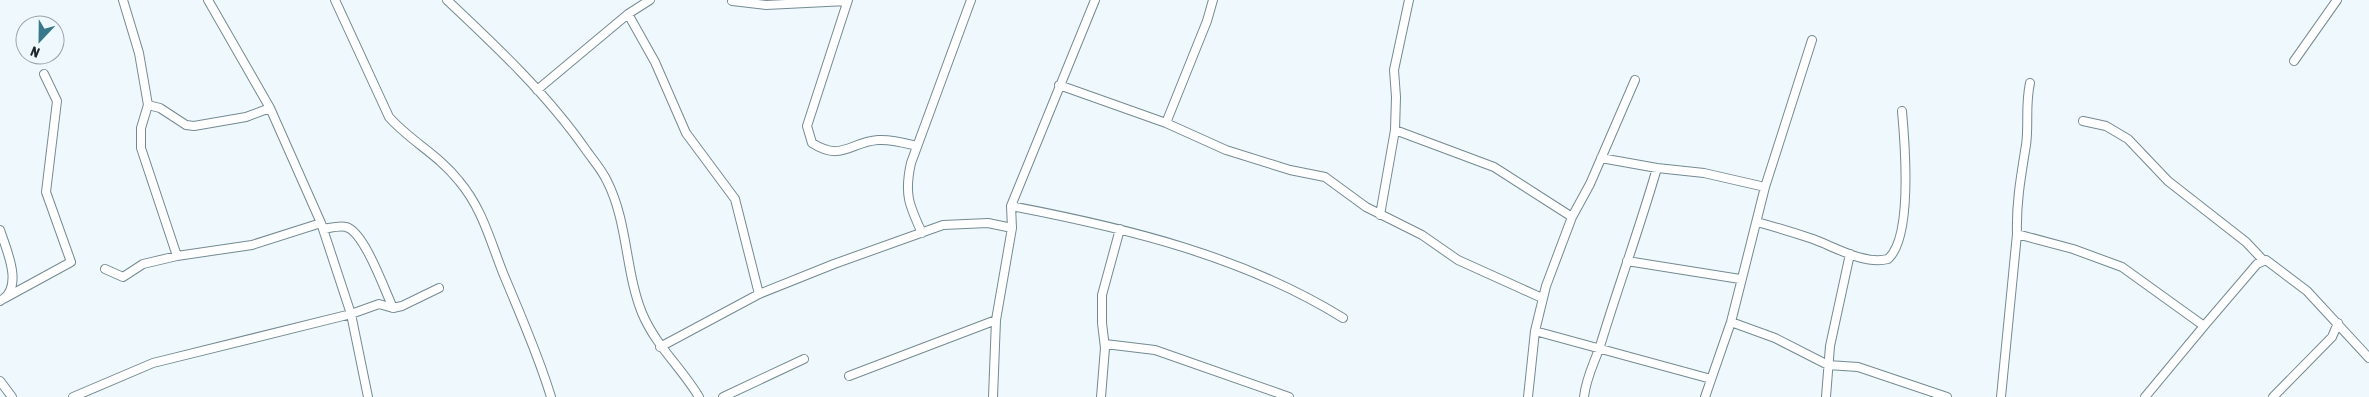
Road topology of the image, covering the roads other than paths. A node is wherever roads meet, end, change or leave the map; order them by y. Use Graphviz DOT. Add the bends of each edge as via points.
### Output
graph roads {
  1 [pos="123,0"];
  2 [pos="208,0"];
  3 [pos="336,0"];
  4 [pos="447,0"];
  5 [pos="650,0"];
  6 [pos="971,0"];
  7 [pos="1095,0"];
  8 [pos="1213,0"];
  9 [pos="1409,0"];
  10 [pos="2337,0"];
  11 [pos="732,1"];
  12 [pos="848,1"];
  13 [pos="628,14"];
  14 [pos="1812,40"];
  15 [pos="2294,61"];
  16 [pos="44,74"];
  17 [pos="1635,80"];
  18 [pos="2030,84"];
  19 [pos="1059,85"];
  20 [pos="537,90"];
  21 [pos="148,105"];
  22 [pos="270,108"];
  23 [pos="1902,111"];
  24 [pos="2083,121"];
  25 [pos="1166,123"];
  26 [pos="1395,130"];
  27 [pos="917,146"];
  28 [pos="1601,158"];
  29 [pos="1657,168"];
  30 [pos="1765,186"];
  31 [pos="1011,206"];
  32 [pos="1380,215"];
  33 [pos="1572,217"];
  34 [pos="1757,222"];
  35 [pos="322,226"];
  36 [pos="1012,228"];
  37 [pos="1120,229"];
  38 [pos="0,230"];
  39 [pos="922,233"];
  40 [pos="2017,234"];
  41 [pos="1850,254"];
  42 [pos="177,256"];
  43 [pos="2263,260"];
  44 [pos="1627,261"];
  45 [pos="105,269"];
  46 [pos="1740,279"];
  47 [pos="439,288"];
  48 [pos="759,294"];
  49 [pos="1542,298"];
  50 [pos="2,300"];
  51 [pos="393,308"];
  52 [pos="351,314"];
  53 [pos="1343,318"];
  54 [pos="996,320"];
  55 [pos="1730,322"];
  56 [pos="2338,323"];
  57 [pos="2204,326"];
  58 [pos="1535,330"];
  59 [pos="1104,344"];
  60 [pos="660,347"];
  61 [pos="1600,348"];
  62 [pos="2369,358"];
  63 [pos="804,359"];
  64 [pos="1828,365"];
  65 [pos="849,376"];
  66 [pos="1711,379"];
  67 [pos="0,381"];
  68 [pos="12,397"];
  69 [pos="73,397"];
  70 [pos="368,397"];
  71 [pos="551,397"];
  72 [pos="699,397"];
  73 [pos="724,397"];
  74 [pos="993,397"];
  75 [pos="1101,397"];
  76 [pos="1289,397"];
  77 [pos="1528,397"];
  78 [pos="1584,397"];
  79 [pos="1705,397"];
  80 [pos="1826,397"];
  81 [pos="1947,397"];
  82 [pos="2001,397"];
  83 [pos="2145,397"];
  84 [pos="2273,397"];
  1 -- 21 [label="street" via="139,52"];
  2 -- 22 [label="street"];
  3 -- 71 [label="street" via="389,117 402,132 437,156 475,203 540,361"];
  4 -- 20 [label="street"];
  5 -- 13 [label="street"];
  6 -- 27 [label="street"];
  7 -- 19 [label="street"];
  8 -- 25 [label="street"];
  9 -- 26 [label="street" via="1394,70"];
  10 -- 15 [label="street"];
  11 -- 12 [label="street" via="766,5"];
  12 -- 27 [label="street" via="807,126 812,143 833,151 877,140"];
  13 -- 20 [label="street"];
  13 -- 48 [label="street" via="655,62 686,133 735,199"];
  14 -- 30 [label="street"];
  16 -- 50 [label="street" via="57,101 46,192 71,262"];
  17 -- 28 [label="street"];
  18 -- 40 [label="street" via="2026,100 2026,145 2016,212"];
  19 -- 25 [label="street"];
  19 -- 31 [label="street"];
  20 -- 60 [label="street" via="607,180 617,206 642,312"];
  21 -- 22 [label="street" via="194,126 246,117"];
  21 -- 42 [label="street" via="141,128 141,148"];
  22 -- 35 [label="street"];
  23 -- 41 [label="street" via="1907,161 1899,244 1894,254 1882,261"];
  24 -- 43 [label="street" via="2106,126 2128,139 2168,181 2246,242"];
  25 -- 32 [label="street" via="1254,160 1325,177"];
  26 -- 32 [label="street"];
  26 -- 33 [label="street" via="1494,167"];
  27 -- 39 [label="street" via="906,188"];
  28 -- 29 [label="street"];
  28 -- 33 [label="street"];
  29 -- 30 [label="street" via="1704,173"];
  29 -- 44 [label="street"];
  30 -- 34 [label="street"];
  31 -- 36 [label="street"];
  31 -- 37 [label="street"];
  32 -- 49 [label="street" via="1422,234 1458,260"];
  33 -- 49 [label="street"];
  34 -- 41 [label="street"];
  34 -- 46 [label="street"];
  35 -- 42 [label="street" via="252,245"];
  35 -- 51 [label="street" via="352,229 366,250"];
  35 -- 52 [label="street"];
  36 -- 39 [label="street" via="988,223 962,223 943,225"];
  36 -- 54 [label="street"];
  37 -- 53 [label="street" via="1245,268 1308,297"];
  37 -- 59 [label="street" via="1102,295"];
  38 -- 50 [label="street" via="11,266 12,283"];
  39 -- 48 [label="street"];
  40 -- 57 [label="street" via="2122,266"];
  40 -- 82 [label="street"];
  41 -- 64 [label="street"];
  42 -- 45 [label="street" via="143,264 123,277"];
  43 -- 56 [label="street" via="2307,291"];
  43 -- 57 [label="street"];
  44 -- 46 [label="street"];
  44 -- 61 [label="street"];
  46 -- 55 [label="street"];
  47 -- 51 [label="street"];
  48 -- 60 [label="street"];
  49 -- 58 [label="street"];
  51 -- 52 [label="street" via="379,304"];
  52 -- 69 [label="street" via="153,363"];
  52 -- 70 [label="street"];
  54 -- 65 [label="street"];
  54 -- 74 [label="street"];
  55 -- 64 [label="street" via="1775,338"];
  55 -- 66 [label="street"];
  56 -- 62 [label="street"];
  56 -- 84 [label="street" via="2332,338"];
  57 -- 83 [label="street"];
  58 -- 61 [label="street"];
  58 -- 77 [label="street"];
  59 -- 75 [label="street"];
  59 -- 76 [label="street" via="1155,350"];
  60 -- 72 [label="street"];
  61 -- 66 [label="street"];
  61 -- 78 [label="street" via="1589,372"];
  63 -- 73 [label="street"];
  64 -- 80 [label="street"];
  64 -- 81 [label="street" via="1858,367"];
  66 -- 79 [label="street"];
  67 -- 68 [label="street"];
}
